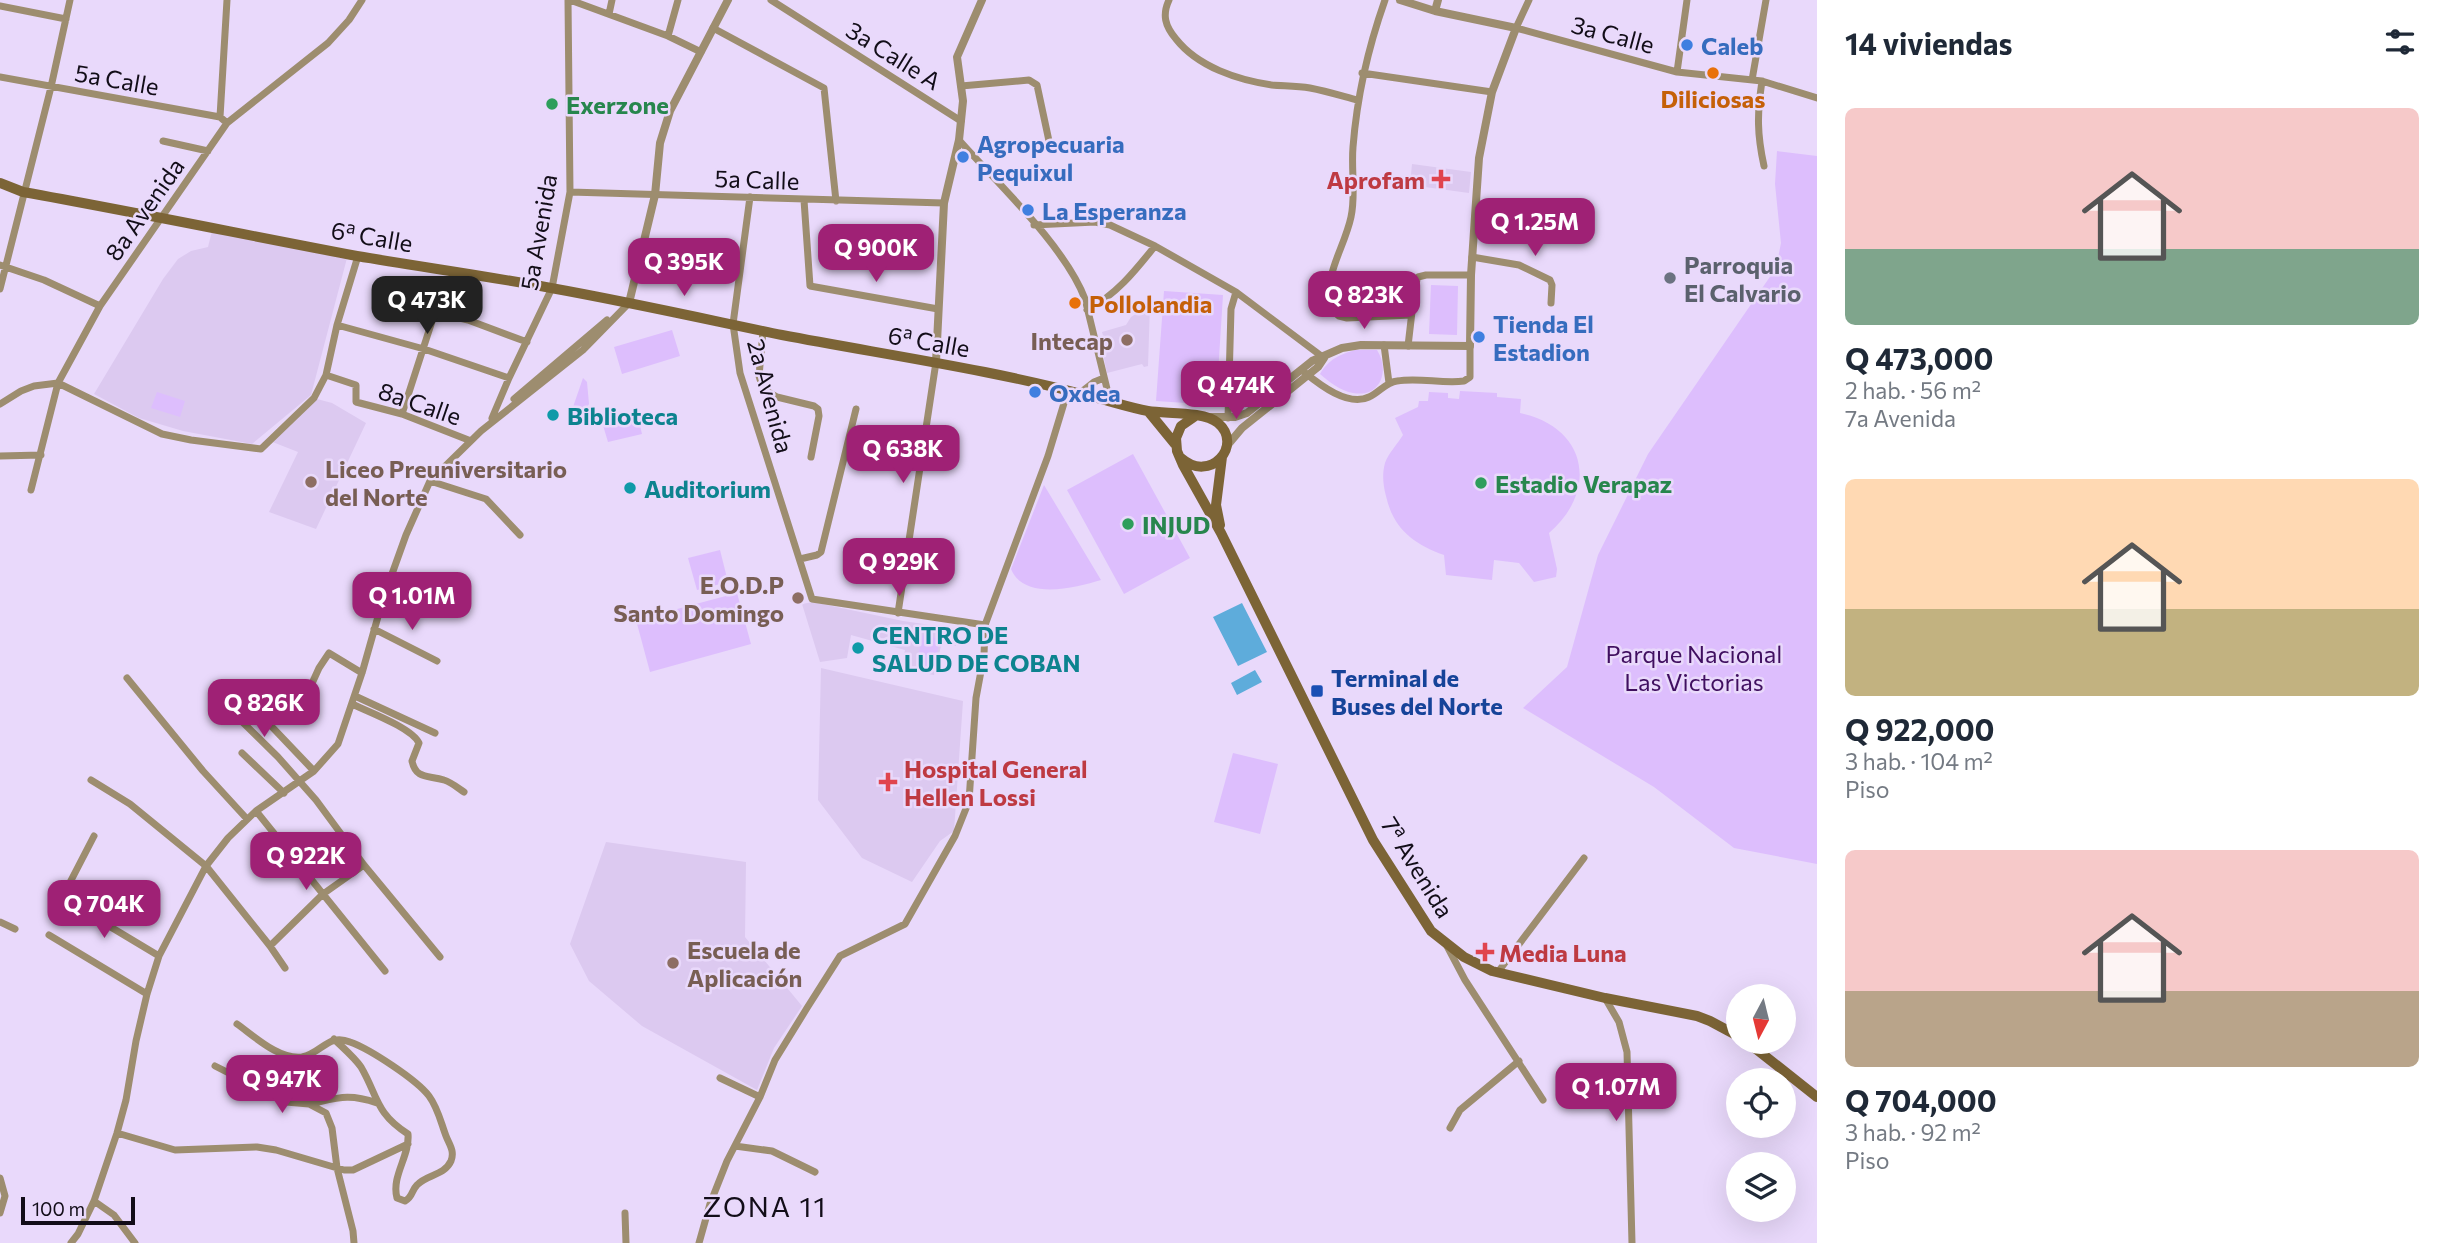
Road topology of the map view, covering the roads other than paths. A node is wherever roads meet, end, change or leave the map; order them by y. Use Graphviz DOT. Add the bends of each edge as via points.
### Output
graph roads {
  1 [pos="70,0"];
  2 [pos="227,0"];
  3 [pos="362,0"];
  4 [pos="569,0"];
  5 [pos="612,0"];
  6 [pos="678,0"];
  7 [pos="728,0"];
  8 [pos="771,0"];
  9 [pos="982,0"];
  10 [pos="1169,0"];
  11 [pos="1385,0"];
  12 [pos="1400,0"];
  13 [pos="1438,0"];
  14 [pos="1529,0"];
  15 [pos="1687,0"];
  16 [pos="1766,0"];
  17 [pos="0,6"];
  18 [pos="1435,11"];
  19 [pos="609,14"];
  20 [pos="66,19"];
  21 [pos="713,28"];
  22 [pos="1516,28"];
  23 [pos="668,36"];
  24 [pos="701,52"];
  25 [pos="1677,72"];
  26 [pos="1362,74"];
  27 [pos="0,77"];
  28 [pos="1752,80"];
  29 [pos="1762,81"];
  30 [pos="961,86"];
  31 [pos="51,87"];
  32 [pos="1492,92"];
  33 [pos="1817,97"];
  34 [pos="1357,100"];
  35 [pos="219,117"];
  36 [pos="961,121"];
  37 [pos="227,123"];
  38 [pos="958,140"];
  39 [pos="163,141"];
  40 [pos="1049,141"];
  41 [pos="208,150"];
  42 [pos="1764,166"];
  43 [pos="0,183"];
  44 [pos="23,192"];
  45 [pos="570,192"];
  46 [pos="654,195"];
  47 [pos="750,197"];
  48 [pos="804,200"];
  49 [pos="836,201"];
  50 [pos="944,203"];
  51 [pos="162,218"];
  52 [pos="1034,225"];
  53 [pos="1155,246"];
  54 [pos="358,256"];
  55 [pos="1472,257"];
  56 [pos="3,266"];
  57 [pos="1471,275"];
  58 [pos="552,288"];
  59 [pos="0,289"];
  60 [pos="1236,292"];
  61 [pos="629,303"];
  62 [pos="1551,303"];
  63 [pos="100,306"];
  64 [pos="938,309"];
  65 [pos="1087,310"];
  66 [pos="1411,315"];
  67 [pos="733,324"];
  68 [pos="337,326"];
  69 [pos="763,331"];
  70 [pos="527,342"];
  71 [pos="1384,345"];
  72 [pos="1408,346"];
  73 [pos="1470,346"];
  74 [pos="424,349"];
  75 [pos="1324,358"];
  76 [pos="936,362"];
  77 [pos="1304,372"];
  78 [pos="326,375"];
  79 [pos="509,378"];
  80 [pos="1104,379"];
  81 [pos="58,383"];
  82 [pos="1389,383"];
  83 [pos="1068,390"];
  84 [pos="1080,393"];
  85 [pos="1110,401"];
  86 [pos="0,404"];
  87 [pos="856,410"];
  88 [pos="1148,411"];
  89 [pos="402,414"];
  90 [pos="1203,417"];
  91 [pos="492,418"];
  92 [pos="1228,418"];
  93 [pos="481,431"];
  94 [pos="471,441"];
  95 [pos="1175,444"];
  96 [pos="1224,452"];
  97 [pos="41,455"];
  98 [pos="0,456"];
  99 [pos="811,457"];
  100 [pos="1181,458"];
  101 [pos="430,481"];
  102 [pos="31,490"];
  103 [pos="1222,533"];
  104 [pos="520,535"];
  105 [pos="800,559"];
  106 [pos="898,612"];
  107 [pos="985,625"];
  108 [pos="374,629"];
  109 [pos="437,660"];
  110 [pos="362,673"];
  111 [pos="127,678"];
  112 [pos="235,688"];
  113 [pos="309,690"];
  114 [pos="217,697"];
  115 [pos="354,700"];
  116 [pos="435,733"];
  117 [pos="242,753"];
  118 [pos="314,771"];
  119 [pos="91,780"];
  120 [pos="300,781"];
  121 [pos="464,792"];
  122 [pos="284,793"];
  123 [pos="257,811"];
  124 [pos="247,819"];
  125 [pos="94,836"];
  126 [pos="1584,858"];
  127 [pos="364,865"];
  128 [pos="206,866"];
  129 [pos="323,894"];
  130 [pos="0,922"];
  131 [pos="15,929"];
  132 [pos="50,935"];
  133 [pos="271,946"];
  134 [pos="1447,946"];
  135 [pos="159,956"];
  136 [pos="440,957"];
  137 [pos="285,968"];
  138 [pos="385,971"];
  139 [pos="1498,972"];
  140 [pos="147,994"];
  141 [pos="1605,998"];
  142 [pos="237,1024"];
  143 [pos="1726,1029"];
  144 [pos="334,1039"];
  145 [pos="1762,1054"];
  146 [pos="1518,1062"];
  147 [pos="215,1066"];
  148 [pos="720,1078"];
  149 [pos="760,1097"];
  150 [pos="1817,1097"];
  151 [pos="1543,1100"];
  152 [pos="377,1103"];
  153 [pos="309,1104"];
  154 [pos="1450,1128"];
  155 [pos="117,1133"];
  156 [pos="408,1144"];
  157 [pos="735,1146"];
  158 [pos="337,1168"];
  159 [pos="815,1172"];
  160 [pos="0,1178"];
  161 [pos="94,1201"];
  162 [pos="0,1213"];
  163 [pos="625,1213"];
  164 [pos="71,1243"];
  165 [pos="135,1243"];
  166 [pos="354,1243"];
  167 [pos="626,1243"];
  168 [pos="699,1243"];
  169 [pos="1632,1243"];
  1 -- 20 [label="street"];
  2 -- 35 [label="street"];
  3 -- 37 [label="street, 8a Avenida" via="328,43"];
  4 -- 19 [label="street"];
  4 -- 45 [label="street, 5a Avenida"];
  5 -- 19 [label="street"];
  6 -- 23 [label="street"];
  7 -- 21 [label="street"];
  8 -- 36 [label="street, 3a Calle A"];
  9 -- 30 [label="street" via="957,57"];
  10 -- 34 [label="street" via="1165,23 1173,36 1214,68"];
  11 -- 26 [label="street"];
  12 -- 18 [label="street, 3a Calle"];
  13 -- 18 [label="street"];
  14 -- 22 [label="street"];
  15 -- 25 [label="street"];
  16 -- 28 [label="street"];
  17 -- 20 [label="street"];
  18 -- 22 [label="street, 3a Calle"];
  19 -- 23 [label="street"];
  20 -- 31 [label="street"];
  21 -- 24 [label="street"];
  21 -- 49 [label="street" via="825,90"];
  22 -- 25 [label="street, 3a Calle"];
  22 -- 32 [label="street"];
  23 -- 24 [label="street"];
  24 -- 46 [label="street" via="670,111 660,143"];
  25 -- 28 [label="street, 3a Calle"];
  26 -- 32 [label="street"];
  26 -- 34 [label="street"];
  27 -- 31 [label="street, 5a Calle"];
  28 -- 29 [label="street, 3a Calle"];
  29 -- 33 [label="street, 3a Calle"];
  29 -- 42 [label="street" via="1756,117"];
  30 -- 36 [label="street"];
  30 -- 40 [label="street" via="1034,82"];
  31 -- 35 [label="street, 5a Calle"];
  31 -- 44 [label="street"];
  32 -- 55 [label="street" via="1479,158"];
  34 -- 66 [label="street" via="1352,208 1331,273 1332,310 1347,318"];
  35 -- 37 [label="street, 5a Calle"];
  36 -- 38 [label="street"];
  37 -- 41 [label="street, 8a Avenida"];
  38 -- 50 [label="street"];
  38 -- 52 [label="street"];
  39 -- 41 [label="street"];
  41 -- 51 [label="street, 8a Avenida"];
  43 -- 44 [label="main road, 6ª Calle"];
  44 -- 51 [label="main road, 6ª Calle"];
  44 -- 56 [label="street"];
  45 -- 46 [label="street, 5a Calle"];
  45 -- 58 [label="street, 5a Avenida"];
  46 -- 47 [label="street, 5a Calle"];
  46 -- 61 [label="street"];
  47 -- 48 [label="street, 5a Calle"];
  47 -- 67 [label="street, 2a Avenida"];
  48 -- 49 [label="street, 5a Calle"];
  48 -- 64 [label="street" via="810,286"];
  49 -- 50 [label="street, 5a Calle"];
  50 -- 64 [label="street"];
  51 -- 54 [label="main road, 6ª Calle"];
  51 -- 63 [label="street, 8a Avenida"];
  52 -- 53 [label="street" via="1095,222"];
  52 -- 65 [label="street" via="1079,283"];
  53 -- 60 [label="street"];
  53 -- 65 [label="street" via="1130,278"];
  54 -- 58 [label="main road, 6ª Calle"];
  54 -- 68 [label="street"];
  55 -- 57 [label="street"];
  55 -- 62 [label="street" via="1519,265 1549,280"];
  56 -- 59 [label="street"];
  56 -- 63 [label="street"];
  57 -- 66 [label="street" via="1418,277"];
  57 -- 73 [label="street"];
  58 -- 61 [label="main road, 6ª Calle"];
  58 -- 70 [label="street, 5a Avenida"];
  60 -- 75 [label="street"];
  60 -- 92 [label="street" via="1231,309"];
  61 -- 67 [label="main road, 6ª Calle"];
  61 -- 91 [label="street"];
  61 -- 93 [label="street" via="583,350"];
  63 -- 81 [label="street, 8a Avenida"];
  64 -- 76 [label="street"];
  65 -- 80 [label="street"];
  66 -- 72 [label="street"];
  67 -- 69 [label="main road, 6ª Calle"];
  67 -- 105 [label="street, 2a Avenida" via="740,373"];
  68 -- 74 [label="street"];
  68 -- 78 [label="street"];
  69 -- 76 [label="main road, 6ª Calle"];
  69 -- 99 [label="street" via="759,376 763,389 818,409"];
  70 -- 74 [label="street" via="437,312"];
  70 -- 79 [label="street, 5a Avenida"];
  71 -- 72 [label="street"];
  71 -- 75 [label="street" via="1350,346"];
  71 -- 82 [label="street"];
  72 -- 73 [label="street"];
  73 -- 82 [label="street" via="1470,377 1461,382"];
  74 -- 79 [label="street"];
  74 -- 89 [label="street"];
  75 -- 77 [label="street" via="1313,361"];
  76 -- 83 [label="main road, 6ª Calle"];
  76 -- 106 [label="street"];
  77 -- 82 [label="street" via="1355,400 1371,396"];
  77 -- 92 [label="street" via="1253,409"];
  77 -- 96 [label="street" via="1242,428"];
  78 -- 81 [label="street" via="314,398 261,449 162,434"];
  78 -- 89 [label="street, 8a Calle" via="358,387 356,402"];
  79 -- 91 [label="street, 5a Avenida"];
  80 -- 84 [label="street"];
  80 -- 85 [label="street"];
  81 -- 86 [label="street" via="34,386"];
  81 -- 97 [label="street, 8a Avenida"];
  83 -- 84 [label="main road, 6ª Calle"];
  83 -- 107 [label="street"];
  84 -- 85 [label="main road, 6ª Calle"];
  85 -- 88 [label="main road, 6ª Calle"];
  87 -- 105 [label="street" via="821,552"];
  88 -- 90 [label="main road, 6ª Calle"];
  88 -- 95 [label="main road"];
  89 -- 94 [label="street, 8a Calle"];
  90 -- 92 [label="street"];
  90 -- 95 [label="main road" via="1181,426"];
  90 -- 96 [label="main road" via="1221,426 1227,440"];
  91 -- 93 [label="street"];
  93 -- 94 [label="street"];
  94 -- 101 [label="street"];
  95 -- 100 [label="main road"];
  96 -- 100 [label="main road" via="1217,462 1202,467"];
  96 -- 103 [label="main road, 7ª Avenida" via="1216,505"];
  97 -- 98 [label="street"];
  97 -- 102 [label="street, 8a Avenida"];
  100 -- 103 [label="main road, 7ª Avenida"];
  101 -- 104 [label="street" via="485,499"];
  101 -- 108 [label="street"];
  103 -- 134 [label="main road, 7ª Avenida" via="1373,840 1430,931"];
  105 -- 106 [label="street, 2a Avenida" via="812,599"];
  106 -- 107 [label="street"];
  107 -- 149 [label="street" via="969,801 955,836 905,924 840,956 775,1060"];
  108 -- 109 [label="street"];
  108 -- 110 [label="street"];
  110 -- 113 [label="street" via="330,653"];
  110 -- 115 [label="street"];
  111 -- 124 [label="street"];
  112 -- 118 [label="street"];
  114 -- 120 [label="street"];
  115 -- 116 [label="street"];
  115 -- 118 [label="street" via="338,744"];
  115 -- 121 [label="street" via="418,739 412,761 417,773 445,780"];
  117 -- 122 [label="street"];
  118 -- 120 [label="street"];
  119 -- 128 [label="street" via="130,804"];
  120 -- 122 [label="street"];
  120 -- 127 [label="street"];
  122 -- 123 [label="street"];
  123 -- 124 [label="street"];
  123 -- 129 [label="street"];
  124 -- 128 [label="street"];
  125 -- 135 [label="street" via="64,899"];
  126 -- 139 [label="street"];
  127 -- 129 [label="street"];
  127 -- 136 [label="street"];
  128 -- 133 [label="street"];
  128 -- 135 [label="street"];
  129 -- 133 [label="street"];
  129 -- 138 [label="street"];
  130 -- 131 [label="street"];
  132 -- 140 [label="street"];
  133 -- 137 [label="street"];
  134 -- 139 [label="main road, 7ª Avenida"];
  134 -- 146 [label="street"];
  135 -- 140 [label="street"];
  139 -- 141 [label="main road, 7ª Avenida"];
  140 -- 155 [label="street"];
  141 -- 143 [label="main road, 7ª Avenida" via="1697,1016"];
  141 -- 169 [label="street" via="1619,1022 1627,1052"];
  142 -- 144 [label="street" via="287,1056 303,1057"];
  144 -- 152 [label="street" via="360,1065"];
  144 -- 156 [label="street" via="347,1040 385,1062 417,1084 434,1105 453,1152 450,1163 417,1184 411,1198 404,1201 395,1191"];
  145 -- 150 [label="main road"];
  146 -- 151 [label="street"];
  146 -- 154 [label="street" via="1460,1110"];
  147 -- 153 [label="street" via="286,1102"];
  148 -- 149 [label="street"];
  149 -- 157 [label="street"];
  152 -- 153 [label="street" via="346,1096"];
  152 -- 156 [label="street" via="387,1118 408,1134"];
  153 -- 158 [label="street" via="326,1113"];
  155 -- 158 [label="street" via="175,1150 276,1150"];
  155 -- 161 [label="street"];
  156 -- 158 [label="street" via="353,1170"];
  157 -- 159 [label="street" via="772,1152"];
  157 -- 168 [label="street" via="709,1203"];
  158 -- 166 [label="street"];
  160 -- 162 [label="street" via="5,1196"];
  161 -- 164 [label="street"];
  161 -- 165 [label="street" via="114,1215"];
  163 -- 167 [label="street"];
}
